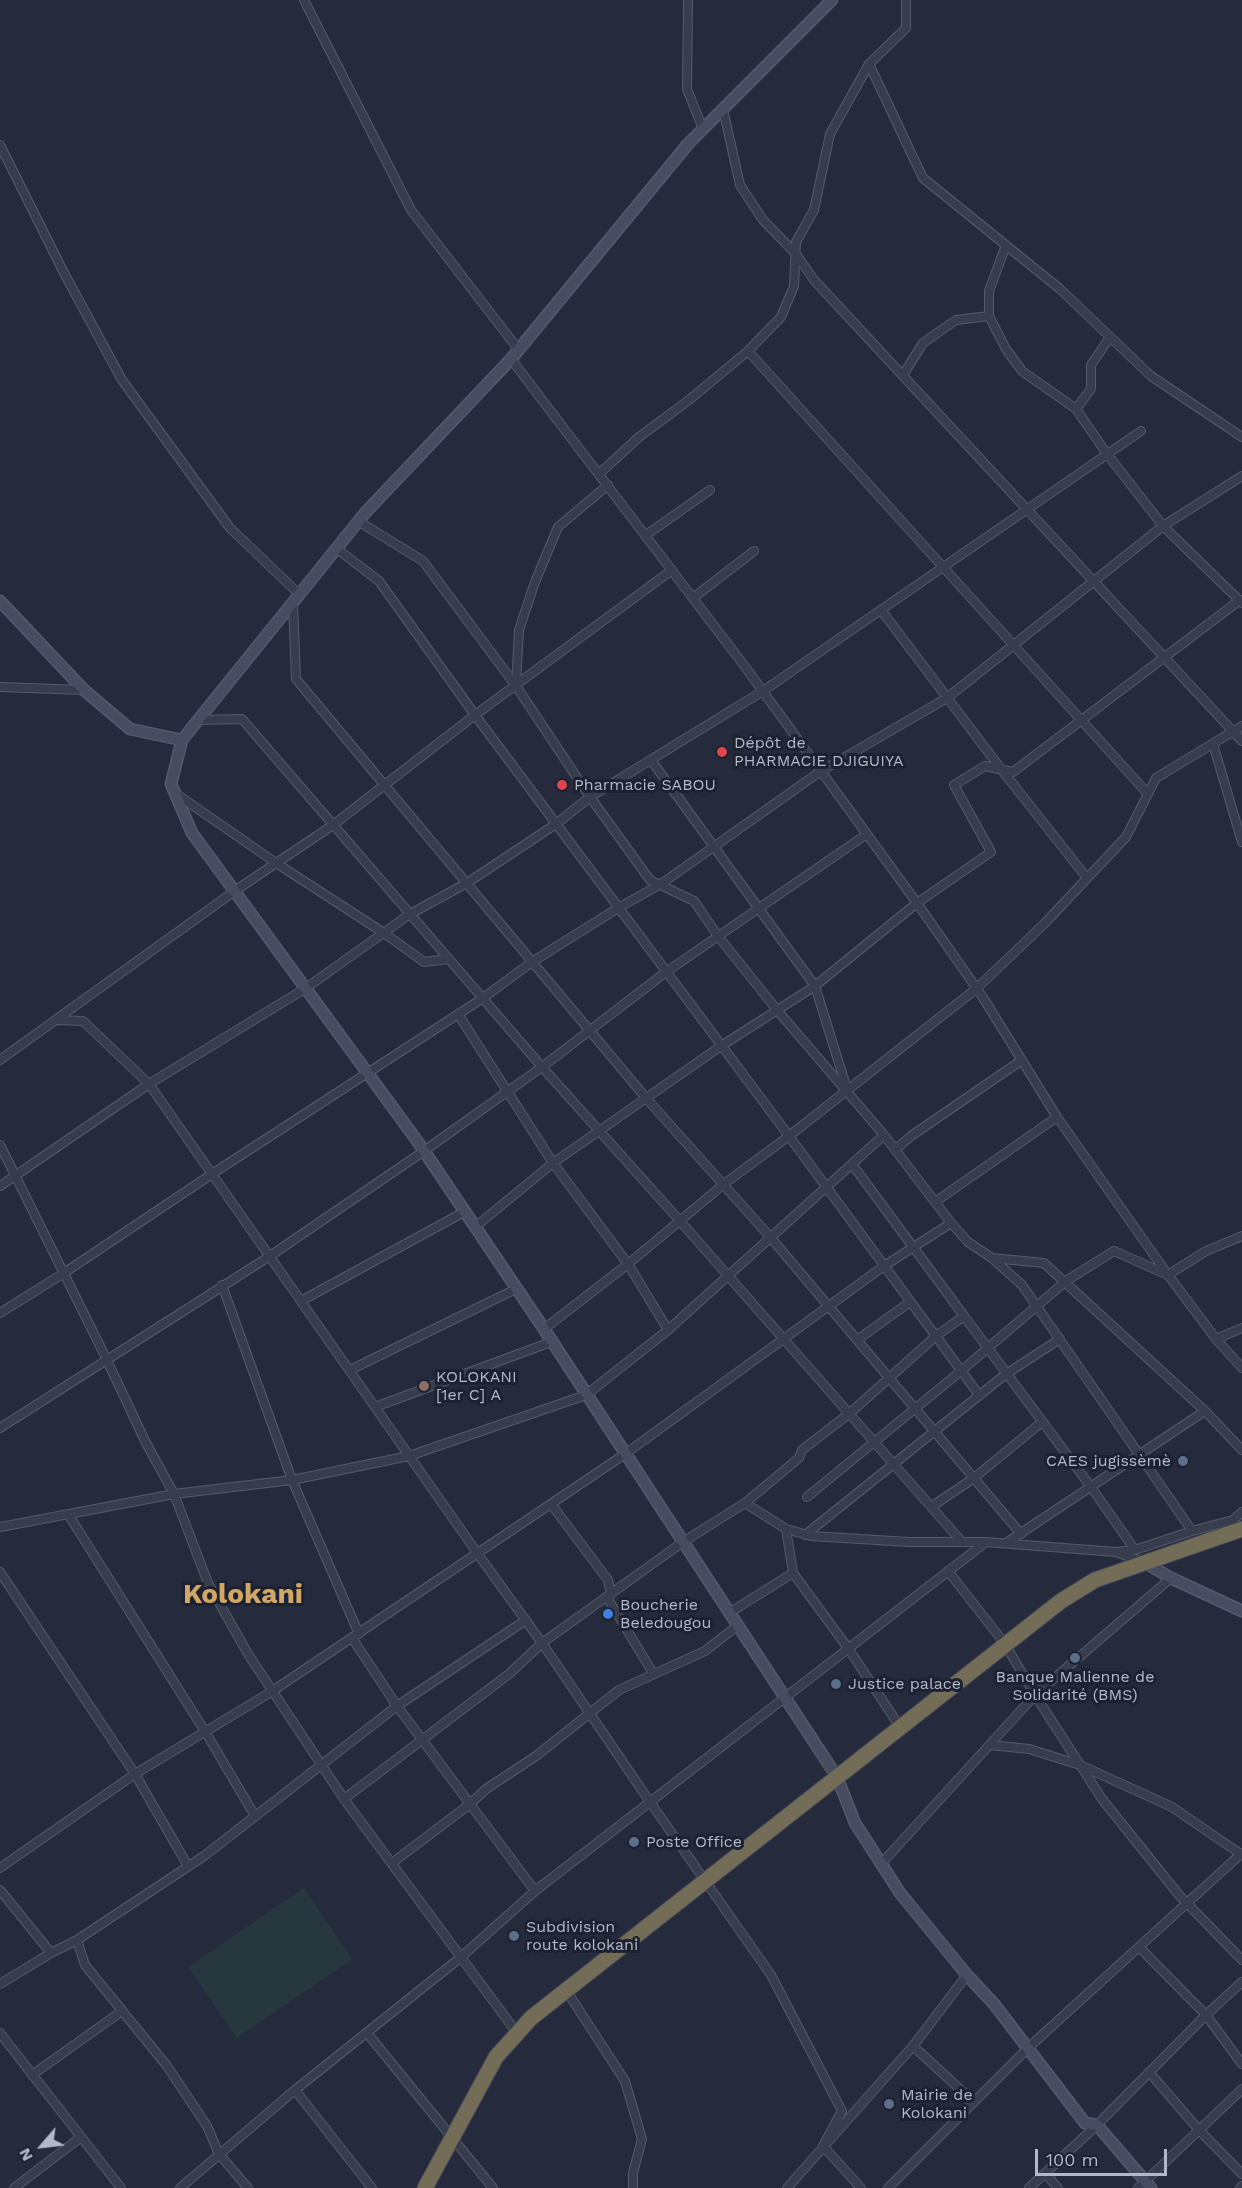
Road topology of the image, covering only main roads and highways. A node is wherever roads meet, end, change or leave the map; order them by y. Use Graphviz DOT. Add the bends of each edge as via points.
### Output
graph roads {
  1 [pos="1242,1530"];
  2 [pos="425,2188"];
  1 -- 2 [label="highway" via="1139,1556 1061,1601 531,2018 496,2057"];
}
